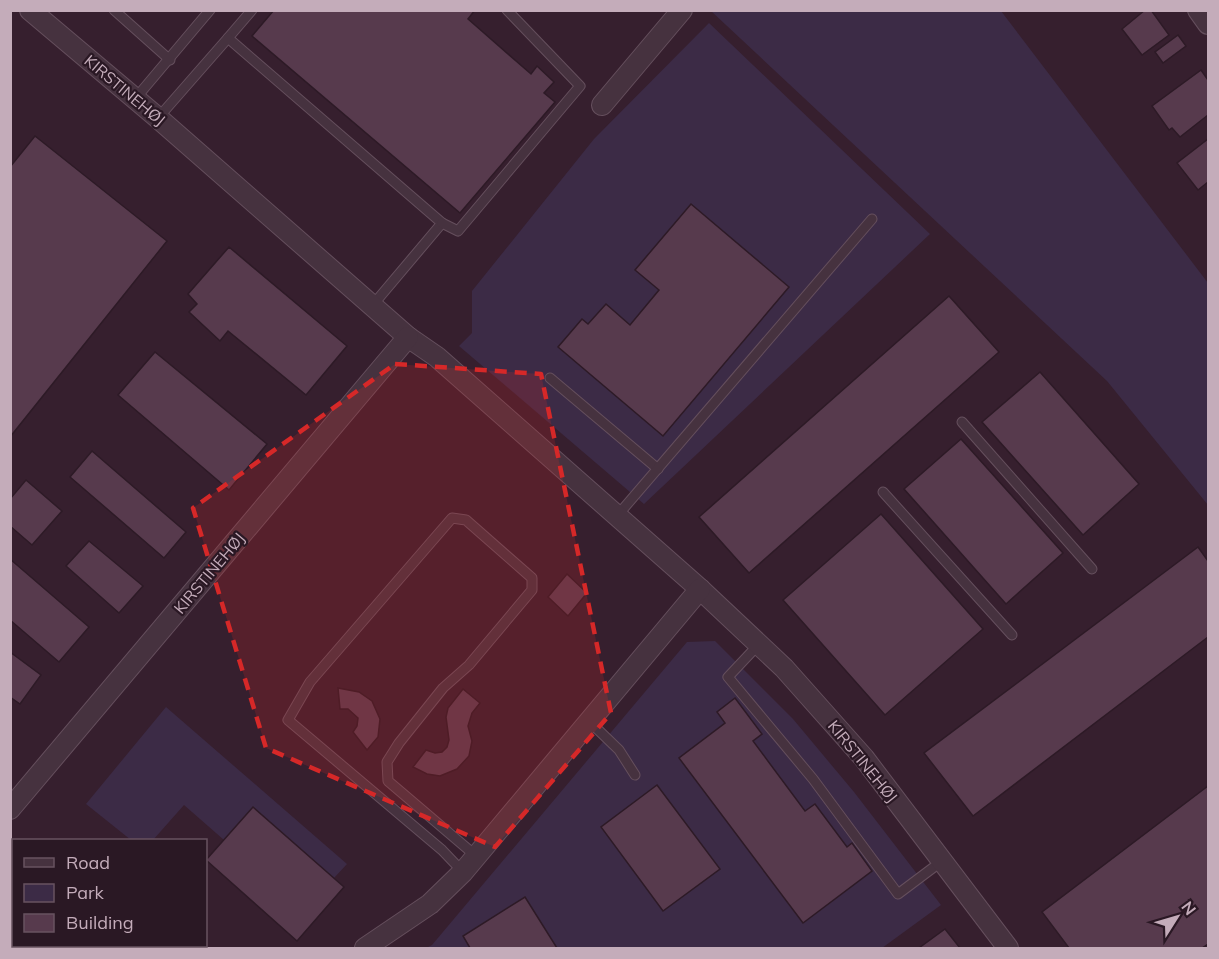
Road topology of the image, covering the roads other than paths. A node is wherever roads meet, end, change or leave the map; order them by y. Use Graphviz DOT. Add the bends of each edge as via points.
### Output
graph roads {
  1 [pos="30,10"];
  2 [pos="114,10"];
  3 [pos="210,10"];
  4 [pos="252,10"];
  5 [pos="507,10"];
  6 [pos="682,10"];
  7 [pos="1198,10"];
  8 [pos="1209,24"];
  9 [pos="228,38"];
  10 [pos="170,60"];
  11 [pos="135,99"];
  12 [pos="602,105"];
  13 [pos="158,118"];
  14 [pos="872,219"];
  15 [pos="442,223"];
  16 [pos="372,306"];
  17 [pos="408,337"];
  18 [pos="550,378"];
  19 [pos="962,422"];
  20 [pos="658,470"];
  21 [pos="883,492"];
  22 [pos="617,516"];
  23 [pos="1092,569"];
  24 [pos="700,589"];
  25 [pos="1012,635"];
  26 [pos="759,644"];
  27 [pos="589,722"];
  28 [pos="635,775"];
  29 [pos="10,809"];
  30 [pos="476,856"];
  31 [pos="942,861"];
  32 [pos="463,872"];
  33 [pos="365,948"];
  34 [pos="1008,948"];
  1 -- 11 [label="street, KIRSTINEHØJ"];
  2 -- 10 [label="lane"];
  3 -- 10 [label="lane"];
  4 -- 9 [label="lane"];
  5 -- 15 [label="lane" via="579,86 458,231"];
  6 -- 12 [label="street"];
  7 -- 8 [label="street"];
  9 -- 13 [label="lane"];
  9 -- 15 [label="lane"];
  10 -- 11 [label="lane"];
  11 -- 13 [label="street, KIRSTINEHØJ"];
  13 -- 16 [label="street, KIRSTINEHØJ"];
  14 -- 20 [label="lane"];
  15 -- 16 [label="lane"];
  16 -- 17 [label="street, KIRSTINEHØJ"];
  17 -- 22 [label="street, KIRSTINEHØJ" via="437,357"];
  17 -- 29 [label="street, KIRSTINEHØJ"];
  18 -- 20 [label="lane"];
  19 -- 23 [label="lane"];
  20 -- 22 [label="lane"];
  21 -- 25 [label="lane"];
  22 -- 24 [label="street, KIRSTINEHØJ"];
  24 -- 26 [label="street, KIRSTINEHØJ"];
  24 -- 27 [label="street"];
  26 -- 31 [label="street, KIRSTINEHØJ" via="864,758"];
  26 -- 31 [label="lane" via="728,677 813,779 898,894"];
  27 -- 28 [label="lane" via="619,750"];
  27 -- 30 [label="street"];
  30 -- 32 [label="street"];
  30 -- 32 [label="lane" via="388,781 387,762 399,743 532,590 532,578 466,520 452,518 309,682 288,720"];
  31 -- 34 [label="street, KIRSTINEHØJ"];
  32 -- 33 [label="street" via="430,904"];
}
